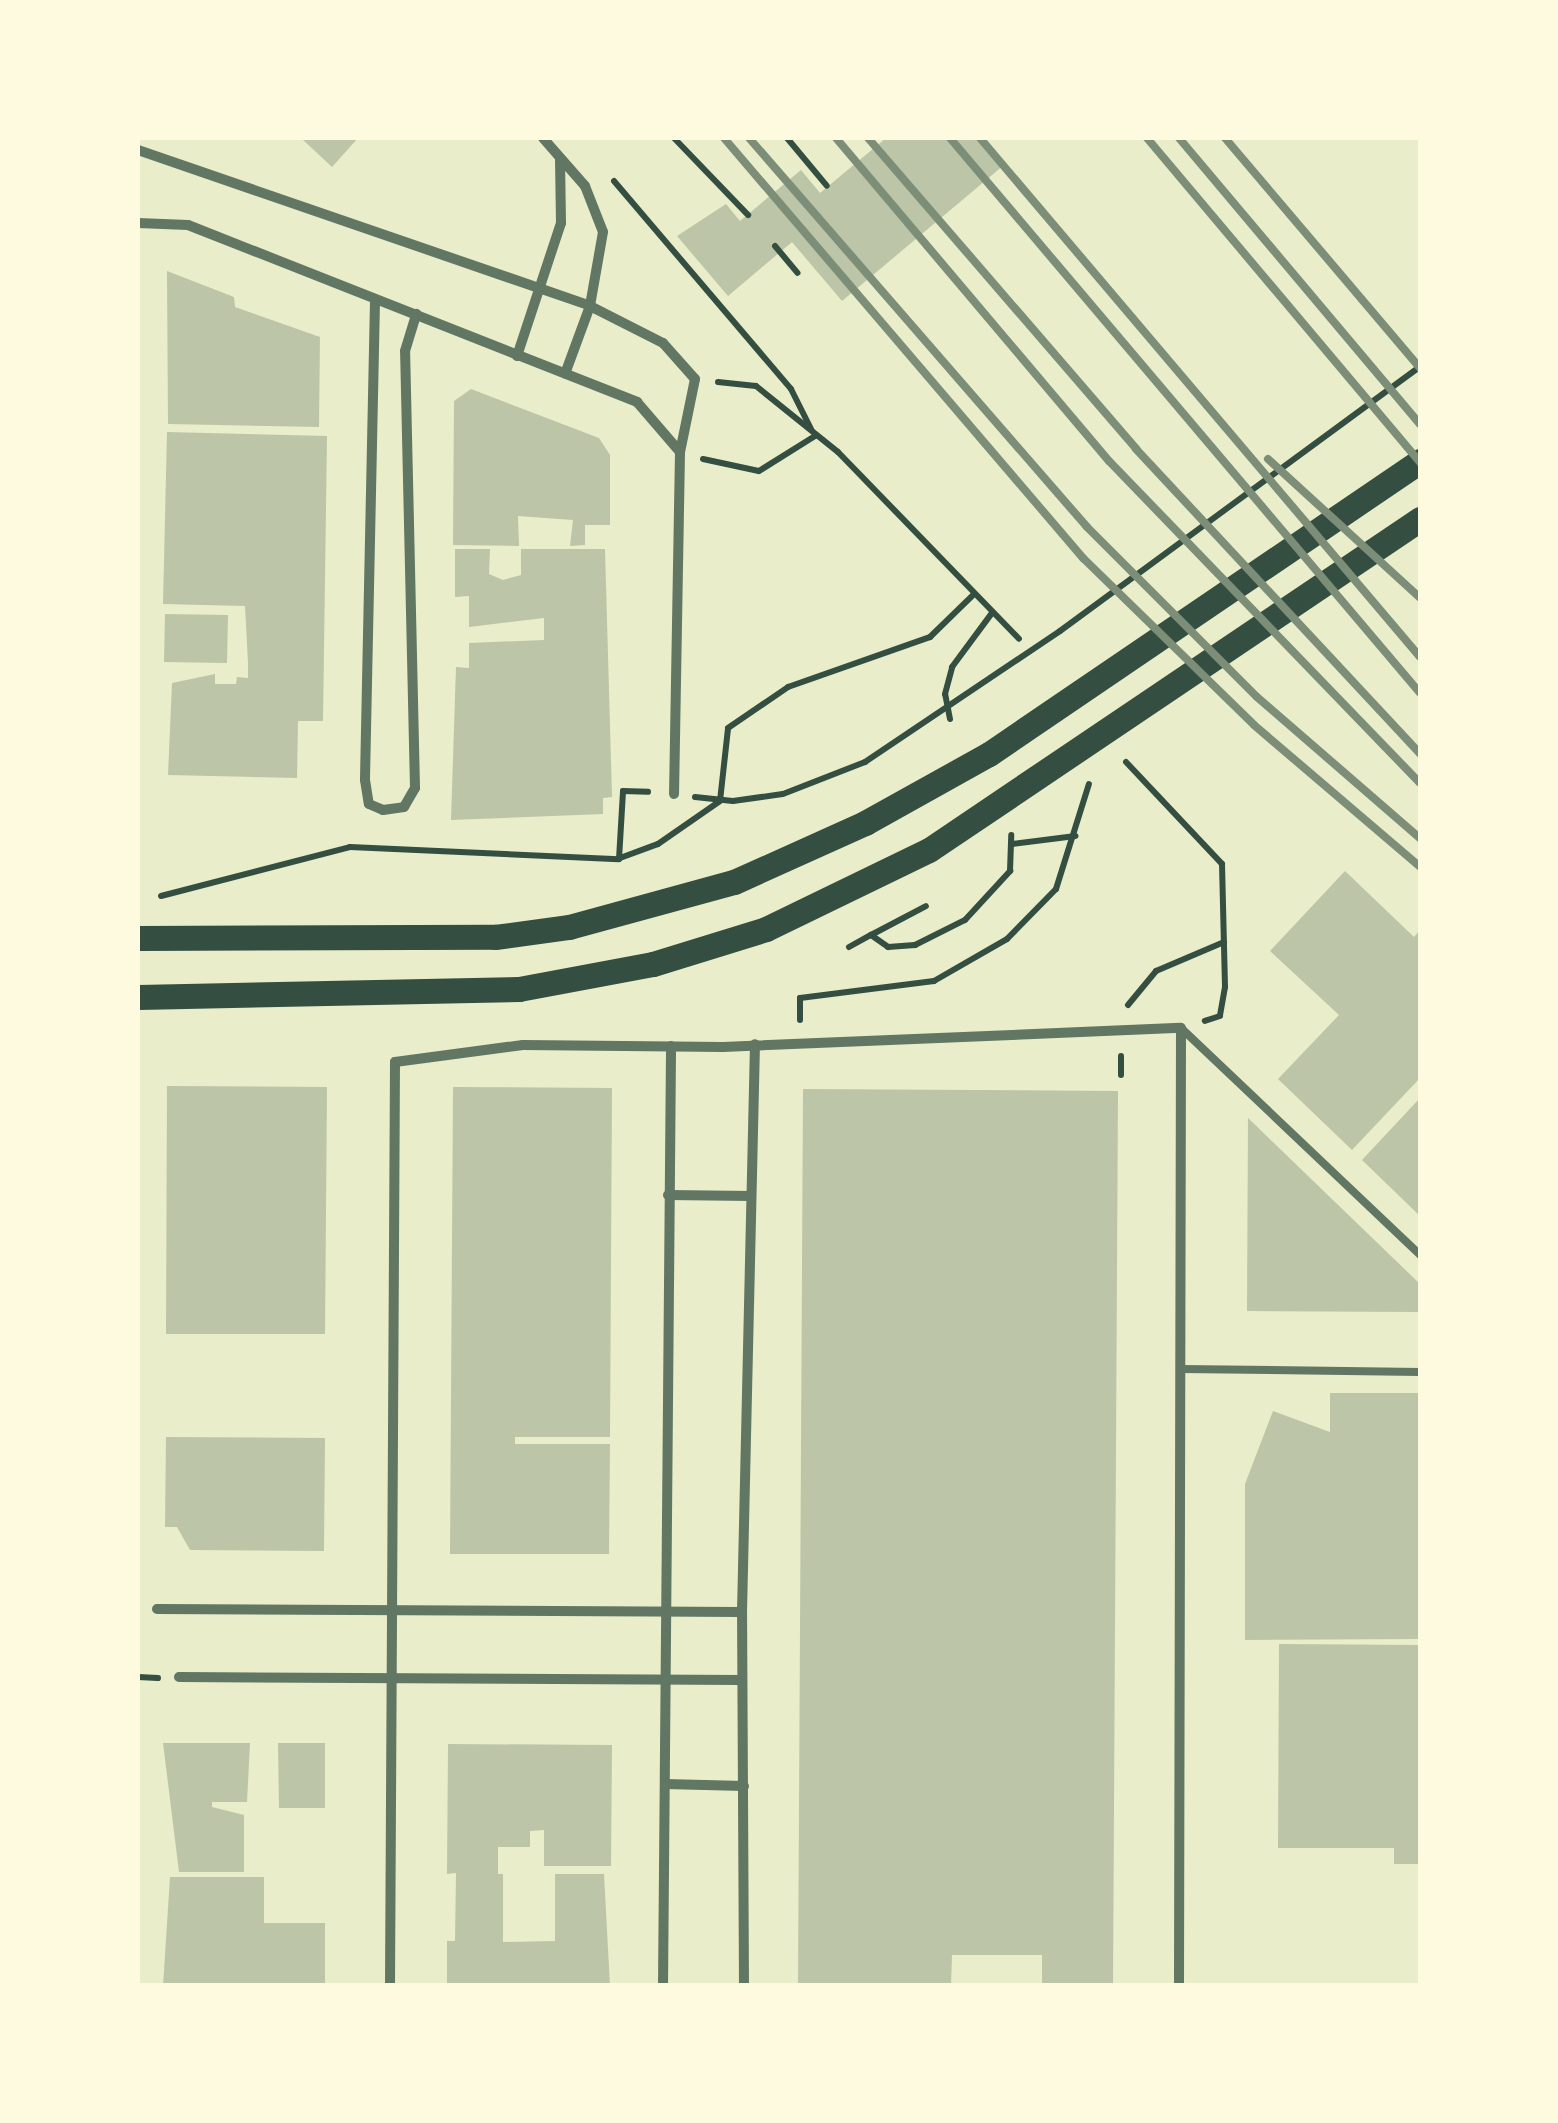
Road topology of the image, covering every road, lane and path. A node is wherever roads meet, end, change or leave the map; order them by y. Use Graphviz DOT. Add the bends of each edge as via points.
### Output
graph roads {
  1 [pos="543,138"];
  2 [pos="674,138"];
  3 [pos="786,138"];
  4 [pos="138,150"];
  5 [pos="558,155"];
  6 [pos="604,168"];
  7 [pos="827,186"];
  8 [pos="748,215"];
  9 [pos="138,224"];
  10 [pos="776,246"];
  11 [pos="798,273"];
  12 [pos="540,287"];
  13 [pos="376,301"];
  14 [pos="590,306"];
  15 [pos="416,314"];
  16 [pos="517,356"];
  17 [pos="1420,367"];
  18 [pos="564,374"];
  19 [pos="695,379"];
  20 [pos="815,436"];
  21 [pos="680,452"];
  22 [pos="1420,461"];
  23 [pos="1420,519"];
  24 [pos="973,595"];
  25 [pos="992,613"];
  26 [pos="1019,639"];
  27 [pos="950,719"];
  28 [pos="1126,762"];
  29 [pos="1090,779"];
  30 [pos="622,791"];
  31 [pos="674,794"];
  32 [pos="720,801"];
  33 [pos="1010,833"];
  34 [pos="1076,836"];
  35 [pos="1012,844"];
  36 [pos="619,858"];
  37 [pos="161,896"];
  38 [pos="926,906"];
  39 [pos="871,935"];
  40 [pos="138,938"];
  41 [pos="1224,942"];
  42 [pos="849,947"];
  43 [pos="138,997"];
  44 [pos="1220,1016"];
  45 [pos="1181,1028"];
  46 [pos="1120,1029"];
  47 [pos="800,1040"];
  48 [pos="755,1044"];
  49 [pos="671,1046"];
  50 [pos="668,1195"];
  51 [pos="751,1196"];
  52 [pos="1420,1254"];
  53 [pos="1180,1370"];
  54 [pos="1420,1372"];
  55 [pos="388,1608"];
  56 [pos="157,1609"];
  57 [pos="669,1612"];
  58 [pos="742,1612"];
  59 [pos="179,1677"];
  60 [pos="388,1679"];
  61 [pos="742,1680"];
  62 [pos="666,1681"];
  63 [pos="665,1784"];
  64 [pos="744,1786"];
  65 [pos="390,1986"];
  66 [pos="664,1986"];
  67 [pos="744,1986"];
  68 [pos="1179,1986"];
  1 -- 5 [label="street"];
  2 -- 8 [label="path"];
  3 -- 7 [label="path"];
  4 -- 12 [label="street"];
  5 -- 12 [label="street" via="564,208"];
  5 -- 14 [label="street" via="600,215 603,247"];
  6 -- 20 [label="path" via="790,389"];
  9 -- 13 [label="street" via="188,225"];
  10 -- 11 [label="path"];
  12 -- 14 [label="street"];
  12 -- 16 [label="street"];
  13 -- 15 [label="street"];
  13 -- 15 [label="street" via="365,780 369,804 383,810 404,807 415,788 405,351"];
  14 -- 18 [label="street"];
  14 -- 19 [label="street" via="662,343"];
  15 -- 16 [label="street"];
  16 -- 18 [label="street"];
  17 -- 32 [label="path" via="1060,632 865,762 816,786"];
  18 -- 21 [label="street" via="636,402"];
  19 -- 20 [label="path" via="756,386"];
  19 -- 21 [label="street"];
  20 -- 21 [label="path" via="759,471"];
  20 -- 24 [label="path"];
  21 -- 31 [label="street"];
  22 -- 40 [label="main road" via="1105,680 910,798 734,882 568,926 433,941"];
  23 -- 43 [label="main road" via="952,835 781,924 600,976 442,994"];
  24 -- 25 [label="path"];
  24 -- 32 [label="path" via="930,637 788,687 728,728"];
  25 -- 26 [label="path"];
  25 -- 27 [label="path" via="952,666 945,694"];
  28 -- 41 [label="path" via="1222,864"];
  29 -- 34 [label="path"];
  30 -- 36 [label="path"];
  31 -- 32 [label="path"];
  32 -- 36 [label="path" via="658,844"];
  33 -- 35 [label="path"];
  34 -- 35 [label="path"];
  34 -- 47 [label="path" via="1056,889 987,955 934,981 800,998"];
  35 -- 39 [label="path" via="1006,877 954,927 903,948 882,945"];
  36 -- 37 [label="path" via="350,848"];
  38 -- 39 [label="path"];
  39 -- 42 [label="path"];
  41 -- 44 [label="path"];
  41 -- 46 [label="path" via="1156,971 1131,994"];
  45 -- 46 [label="street"];
  45 -- 52 [label="lane"];
  45 -- 53 [label="street"];
  46 -- 47 [label="street"];
  47 -- 48 [label="street"];
  48 -- 49 [label="street"];
  48 -- 51 [label="street"];
  49 -- 50 [label="street"];
  49 -- 55 [label="street" via="523,1045 395,1062"];
  50 -- 51 [label="street"];
  50 -- 57 [label="street"];
  51 -- 58 [label="street"];
  53 -- 54 [label="lane"];
  53 -- 68 [label="street"];
  55 -- 56 [label="street"];
  55 -- 57 [label="street"];
  55 -- 60 [label="street"];
  57 -- 58 [label="street"];
  57 -- 62 [label="street"];
  58 -- 61 [label="street"];
  59 -- 60 [label="street"];
  60 -- 62 [label="street"];
  60 -- 65 [label="street"];
  61 -- 62 [label="street"];
  61 -- 64 [label="street"];
  62 -- 63 [label="street"];
  63 -- 64 [label="street"];
  63 -- 66 [label="street"];
  64 -- 67 [label="street"];
}
